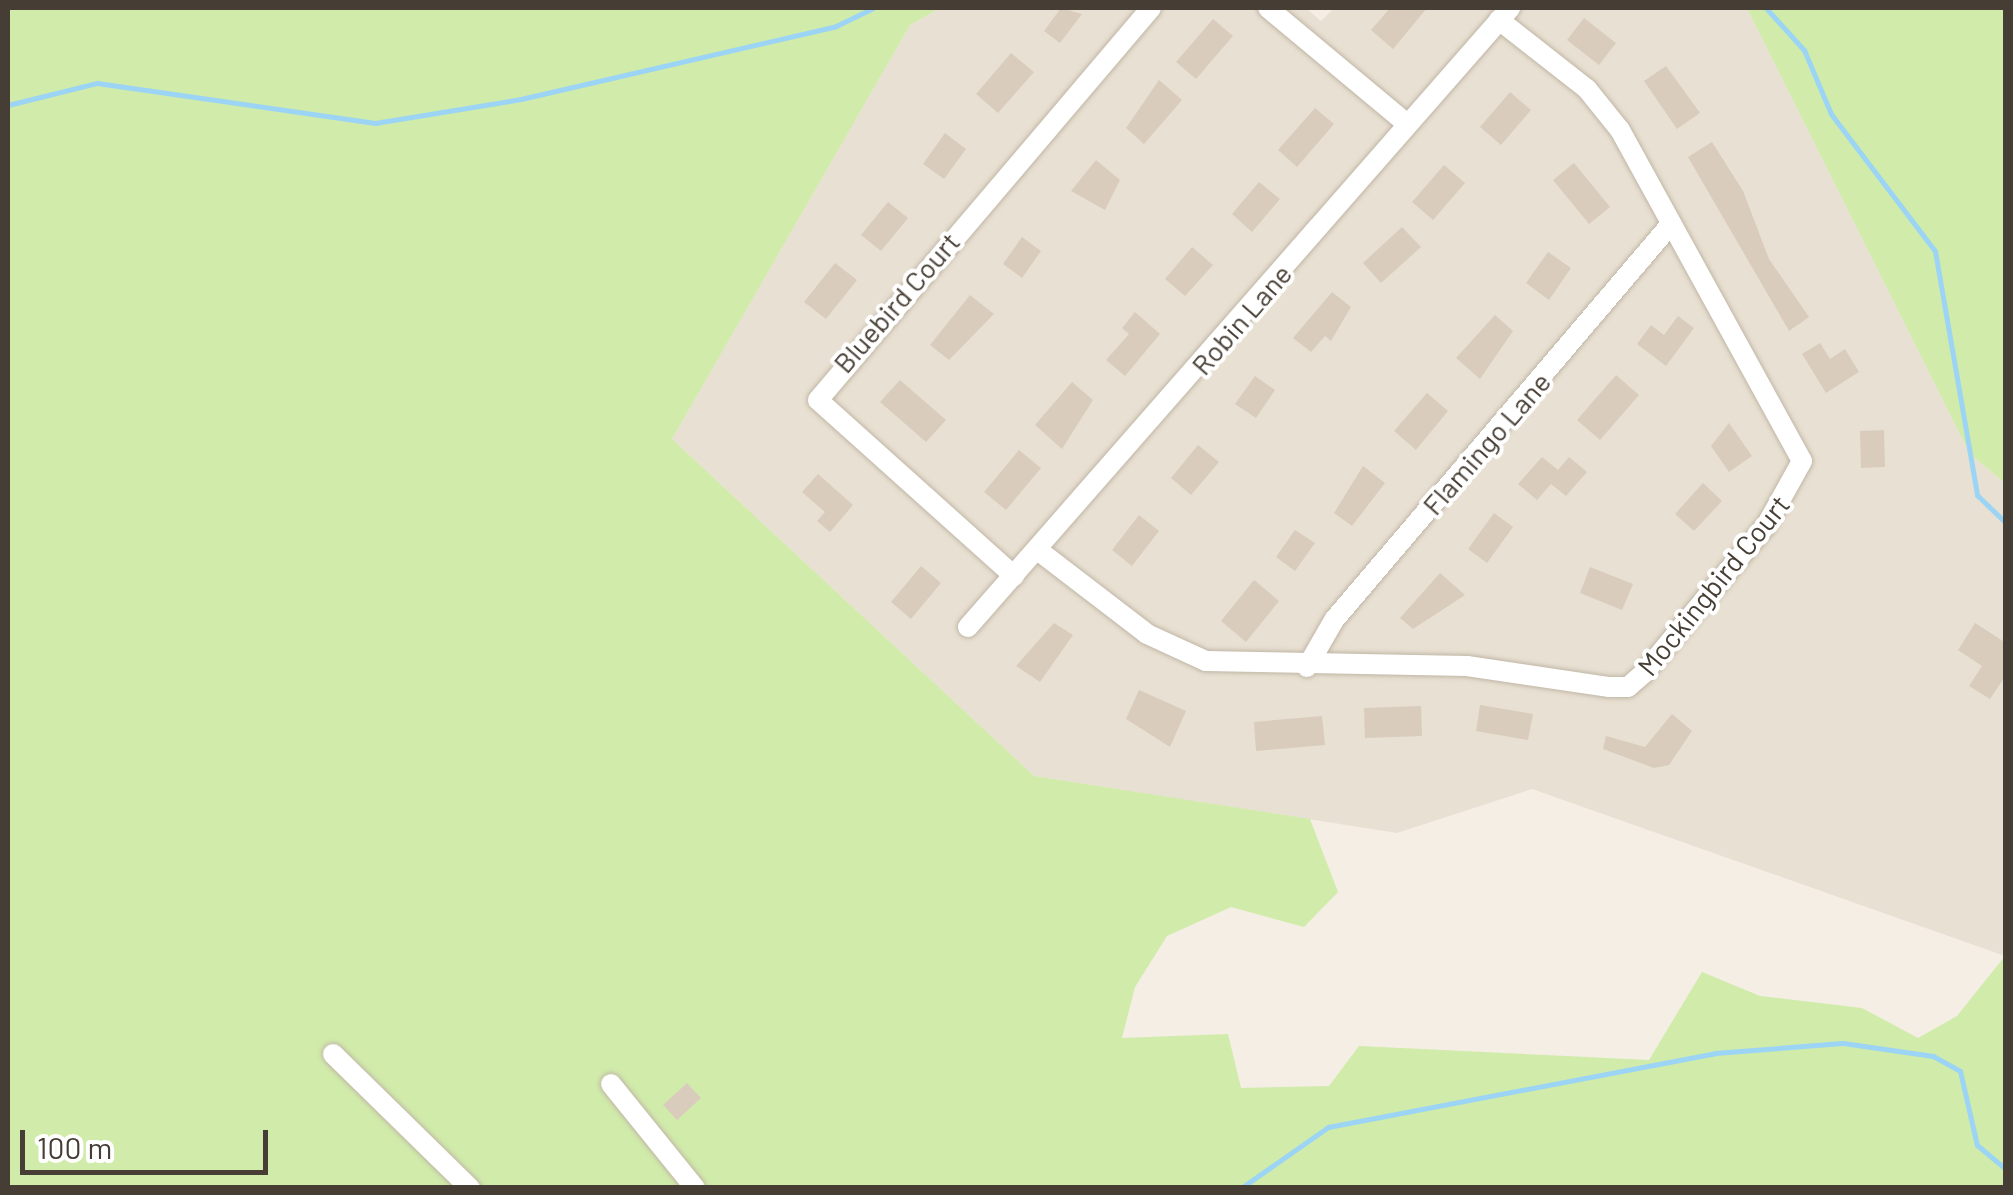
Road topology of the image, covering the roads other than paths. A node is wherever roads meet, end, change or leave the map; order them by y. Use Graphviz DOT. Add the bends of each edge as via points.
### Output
graph roads {
  1 [pos="1152,8"];
  2 [pos="1268,8"];
  3 [pos="1504,14"];
  4 [pos="1406,122"];
  5 [pos="1671,224"];
  6 [pos="1039,550"];
  7 [pos="1014,576"];
  8 [pos="968,627"];
  9 [pos="1307,666"];
  10 [pos="333,1054"];
  11 [pos="611,1084"];
  12 [pos="470,1188"];
  13 [pos="694,1188"];
  1 -- 7 [label="street, Bluebird Court" via="818,400"];
  2 -- 4 [label="street"];
  3 -- 4 [label="street, Robin Lane"];
  3 -- 5 [label="street, Mockingbird Court" via="1602,106"];
  4 -- 6 [label="street, Robin Lane"];
  5 -- 9 [label="street, Flamingo Lane" via="1334,620"];
  5 -- 9 [label="street, Mockingbird Court" via="1802,460 1768,524 1628,687 1466,666"];
  6 -- 7 [label="street, Robin Lane"];
  6 -- 9 [label="street, Mockingbird Court" via="1148,634 1206,661"];
  7 -- 8 [label="street, Robin Lane"];
  10 -- 12 [label="street"];
  11 -- 13 [label="street"];
}
